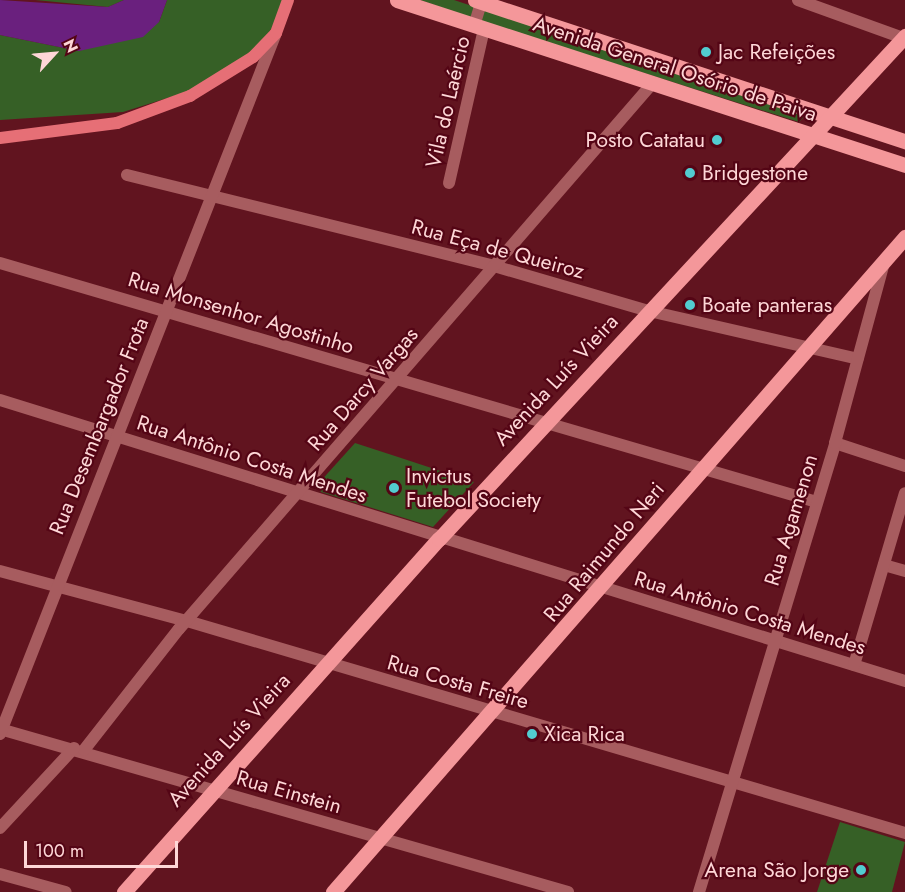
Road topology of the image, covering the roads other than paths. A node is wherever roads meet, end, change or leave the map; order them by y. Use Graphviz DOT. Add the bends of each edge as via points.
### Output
graph roads {
  1 [pos="288,0"];
  2 [pos="398,0"];
  3 [pos="798,0"];
  4 [pos="479,1"];
  5 [pos="479,27"];
  6 [pos="276,33"];
  7 [pos="904,37"];
  8 [pos="652,84"];
  9 [pos="830,116"];
  10 [pos="811,135"];
  11 [pos="0,138"];
  12 [pos="905,141"];
  13 [pos="905,165"];
  14 [pos="128,175"];
  15 [pos="449,183"];
  16 [pos="213,198"];
  17 [pos="905,237"];
  18 [pos="884,261"];
  19 [pos="0,263"];
  20 [pos="494,266"];
  21 [pos="166,310"];
  22 [pos="649,311"];
  23 [pos="810,346"];
  24 [pos="858,359"];
  25 [pos="396,380"];
  26 [pos="0,400"];
  27 [pos="544,425"];
  28 [pos="115,436"];
  29 [pos="835,443"];
  30 [pos="905,466"];
  31 [pos="702,469"];
  32 [pos="905,493"];
  33 [pos="297,495"];
  34 [pos="817,502"];
  35 [pos="439,539"];
  36 [pos="884,565"];
  37 [pos="0,571"];
  38 [pos="905,572"];
  39 [pos="57,586"];
  40 [pos="602,588"];
  41 [pos="187,621"];
  42 [pos="776,641"];
  43 [pos="325,665"];
  44 [pos="854,665"];
  45 [pos="905,681"];
  46 [pos="493,712"];
  47 [pos="1,731"];
  48 [pos="79,749"];
  49 [pos="730,781"];
  50 [pos="211,790"];
  51 [pos="0,828"];
  52 [pos="905,833"];
  53 [pos="381,839"];
  54 [pos="0,874"];
  55 [pos="66,892"];
  56 [pos="124,892"];
  57 [pos="333,892"];
  58 [pos="568,892"];
  59 [pos="699,892"];
  1 -- 6 [label="main road"];
  2 -- 5 [label="main road, Avenida General Osório de Paiva"];
  3 -- 7 [label="street"];
  4 -- 5 [label="street, Vila do Laércio"];
  4 -- 9 [label="main road, Avenida General Osório de Paiva"];
  5 -- 8 [label="main road, Avenida General Osório de Paiva"];
  5 -- 15 [label="street, Vila do Laércio"];
  6 -- 11 [label="main road" via="229,76 166,107 117,123"];
  6 -- 16 [label="street, Rua Desembargador Frota"];
  7 -- 9 [label="main road, Avenida Luís Vieira"];
  8 -- 10 [label="main road, Avenida General Osório de Paiva"];
  8 -- 20 [label="street, Rua Darcy Vargas"];
  9 -- 10 [label="main road, Avenida Luís Vieira"];
  9 -- 12 [label="main road, Avenida General Osório de Paiva"];
  10 -- 13 [label="main road, Avenida General Osório de Paiva"];
  10 -- 22 [label="main road, Avenida Luís Vieira"];
  14 -- 16 [label="street, Rua Eça de Queiroz"];
  16 -- 20 [label="street, Rua Eça de Queiroz"];
  16 -- 21 [label="street, Rua Desembargador Frota"];
  17 -- 18 [label="main road, Rua Raimundo Neri"];
  18 -- 23 [label="main road, Rua Raimundo Neri"];
  18 -- 24 [label="street, Rua Agamenon"];
  19 -- 21 [label="street, Rua Monsenhor Agostinho"];
  20 -- 22 [label="street, Rua Eça de Queiroz"];
  20 -- 25 [label="street, Rua Darcy Vargas"];
  21 -- 25 [label="street, Rua Monsenhor Agostinho"];
  21 -- 28 [label="street, Rua Desembargador Frota"];
  22 -- 23 [label="street, Rua Eça de Queiroz"];
  22 -- 27 [label="main road, Avenida Luís Vieira"];
  23 -- 24 [label="street, Rua Eça de Queiroz"];
  23 -- 31 [label="main road, Rua Raimundo Neri"];
  24 -- 29 [label="street, Rua Agamenon"];
  25 -- 27 [label="street, Rua Monsenhor Agostinho"];
  25 -- 33 [label="street, Rua Darcy Vargas"];
  26 -- 28 [label="street, Rua Antônio Costa Mendes"];
  27 -- 31 [label="street, Rua Monsenhor Agostinho"];
  27 -- 35 [label="main road, Avenida Luís Vieira"];
  28 -- 33 [label="street, Rua Antônio Costa Mendes"];
  28 -- 39 [label="street, Rua Desembargador Frota"];
  29 -- 30 [label="street"];
  29 -- 34 [label="street, Rua Agamenon"];
  31 -- 34 [label="street, Rua Monsenhor Agostinho"];
  31 -- 40 [label="main road, Rua Raimundo Neri"];
  32 -- 36 [label="street"];
  33 -- 35 [label="street, Rua Antônio Costa Mendes"];
  33 -- 41 [label="street, Rua Darcy Vargas"];
  34 -- 42 [label="street, Rua Agamenon"];
  35 -- 40 [label="street, Rua Antônio Costa Mendes"];
  35 -- 43 [label="main road, Avenida Luís Vieira"];
  36 -- 38 [label="street"];
  36 -- 44 [label="street"];
  37 -- 39 [label="street, Rua Costa Freire"];
  39 -- 41 [label="street, Rua Costa Freire"];
  39 -- 47 [label="street, Rua Desembargador Frota"];
  40 -- 42 [label="street, Rua Antônio Costa Mendes"];
  40 -- 46 [label="main road, Rua Raimundo Neri"];
  41 -- 43 [label="street, Rua Costa Freire"];
  41 -- 48 [label="street, Rua Darcy Vargas"];
  42 -- 44 [label="street, Rua Antônio Costa Mendes"];
  42 -- 49 [label="street, Rua Agamenon"];
  43 -- 46 [label="street, Rua Costa Freire"];
  43 -- 50 [label="main road, Avenida Luís Vieira"];
  44 -- 45 [label="street, Rua Antônio Costa Mendes"];
  46 -- 49 [label="street, Rua Costa Freire"];
  46 -- 53 [label="main road, Rua Raimundo Neri"];
  47 -- 48 [label="street, Rua Einstein"];
  48 -- 50 [label="street, Rua Einstein"];
  48 -- 51 [label="street, Rua Darcy Vargas"];
  49 -- 52 [label="street, Rua Costa Freire"];
  49 -- 59 [label="street, Rua Agamenon"];
  50 -- 53 [label="street, Rua Einstein"];
  50 -- 56 [label="main road, Avenida Luís Vieira"];
  53 -- 57 [label="main road, Rua Raimundo Neri"];
  53 -- 58 [label="street, Rua Einstein"];
  54 -- 55 [label="street"];
}
